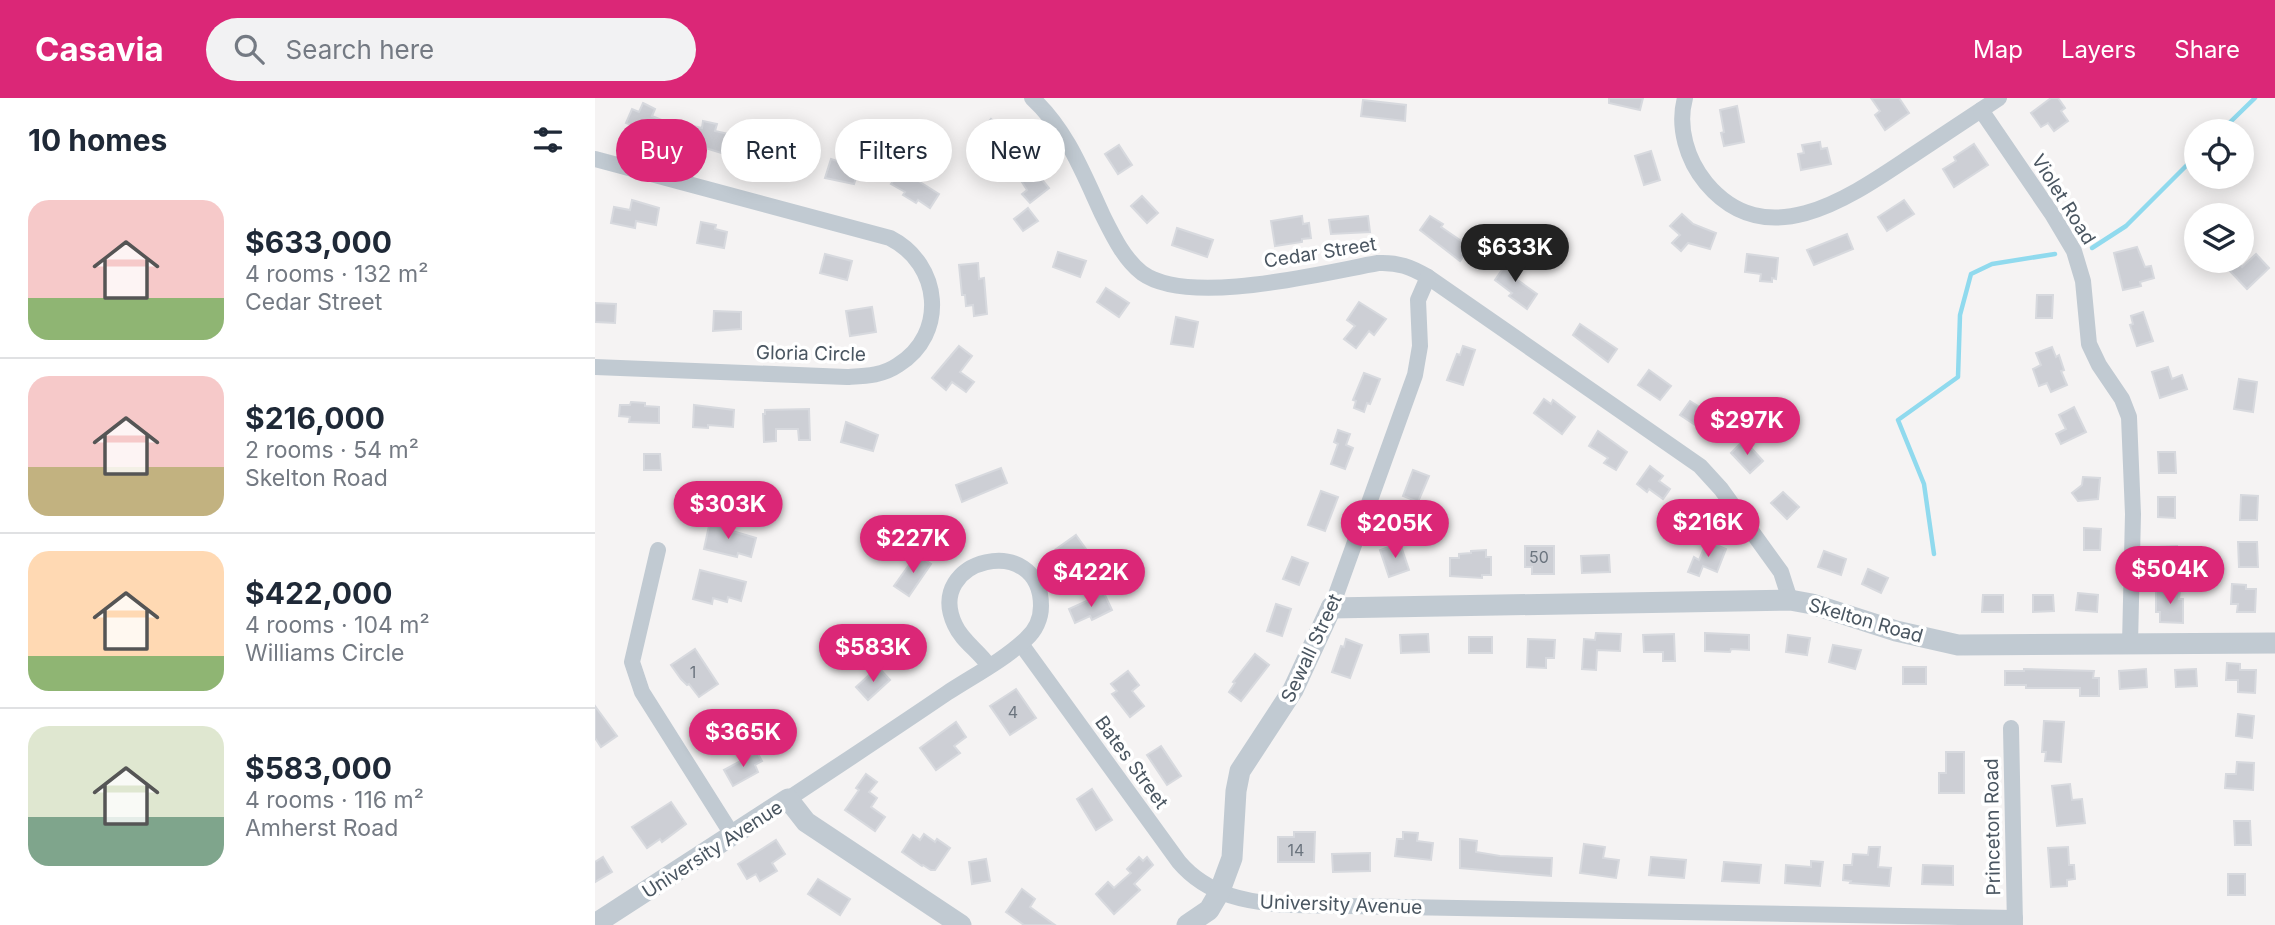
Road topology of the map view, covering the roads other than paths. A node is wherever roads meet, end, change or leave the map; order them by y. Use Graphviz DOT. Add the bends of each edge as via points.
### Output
graph roads {
  1 [pos="1032,98"];
  2 [pos="1685,98"];
  3 [pos="1999,98"];
  4 [pos="1980,110"];
  5 [pos="595,159"];
  6 [pos="1428,277"];
  7 [pos="595,367"];
  8 [pos="658,550"];
  9 [pos="1790,600"];
  10 [pos="1332,607"];
  11 [pos="2275,643"];
  12 [pos="1021,644"];
  13 [pos="2130,644"];
  14 [pos="989,666"];
  15 [pos="2011,729"];
  16 [pos="788,799"];
  17 [pos="733,836"];
  18 [pos="1219,893"];
  19 [pos="2015,921"];
  20 [pos="595,924"];
  21 [pos="961,925"];
  22 [pos="1187,925"];
  1 -- 6 [label="street, Cedar Street" via="1064,135 1120,247 1138,269 1155,280 1187,288 1220,288 1387,263 1402,264"];
  2 -- 4 [label="street" via="1684,136 1700,176 1735,207 1779,218 1809,213 1838,201"];
  3 -- 4 [label="street"];
  4 -- 13 [label="street, Violet Road" via="2074,251 2083,281 2089,344 2129,417 2133,514"];
  5 -- 7 [label="street, Gloria Circle" via="890,238 922,264 933,306 918,347 899,365 873,376"];
  6 -- 9 [label="street, Cedar Street" via="1700,466 1778,569"];
  6 -- 10 [label="street, Sewall Street" via="1418,300 1420,346 1415,375"];
  8 -- 17 [label="street" via="632,662 642,692"];
  9 -- 10 [label="street, Skelton Road"];
  9 -- 13 [label="street, Skelton Road" via="1958,645"];
  10 -- 18 [label="street, Sewall Street" via="1293,690 1240,771 1233,850"];
  11 -- 13 [label="street, Skelton Road"];
  12 -- 14 [label="street"];
  12 -- 14 [label="street" via="1039,619 1035,582 1025,570 1004,561 974,565 954,588 950,610 958,632"];
  12 -- 18 [label="street, Bates Street" via="1179,862 1193,878"];
  14 -- 16 [label="street"];
  15 -- 19 [label="street, Princeton Road"];
  16 -- 17 [label="street, University Avenue"];
  16 -- 21 [label="street, University Avenue" via="806,822"];
  17 -- 20 [label="street, University Avenue"];
  18 -- 19 [label="street, University Avenue" via="1292,905"];
  18 -- 22 [label="street" via="1207,913"];
}
